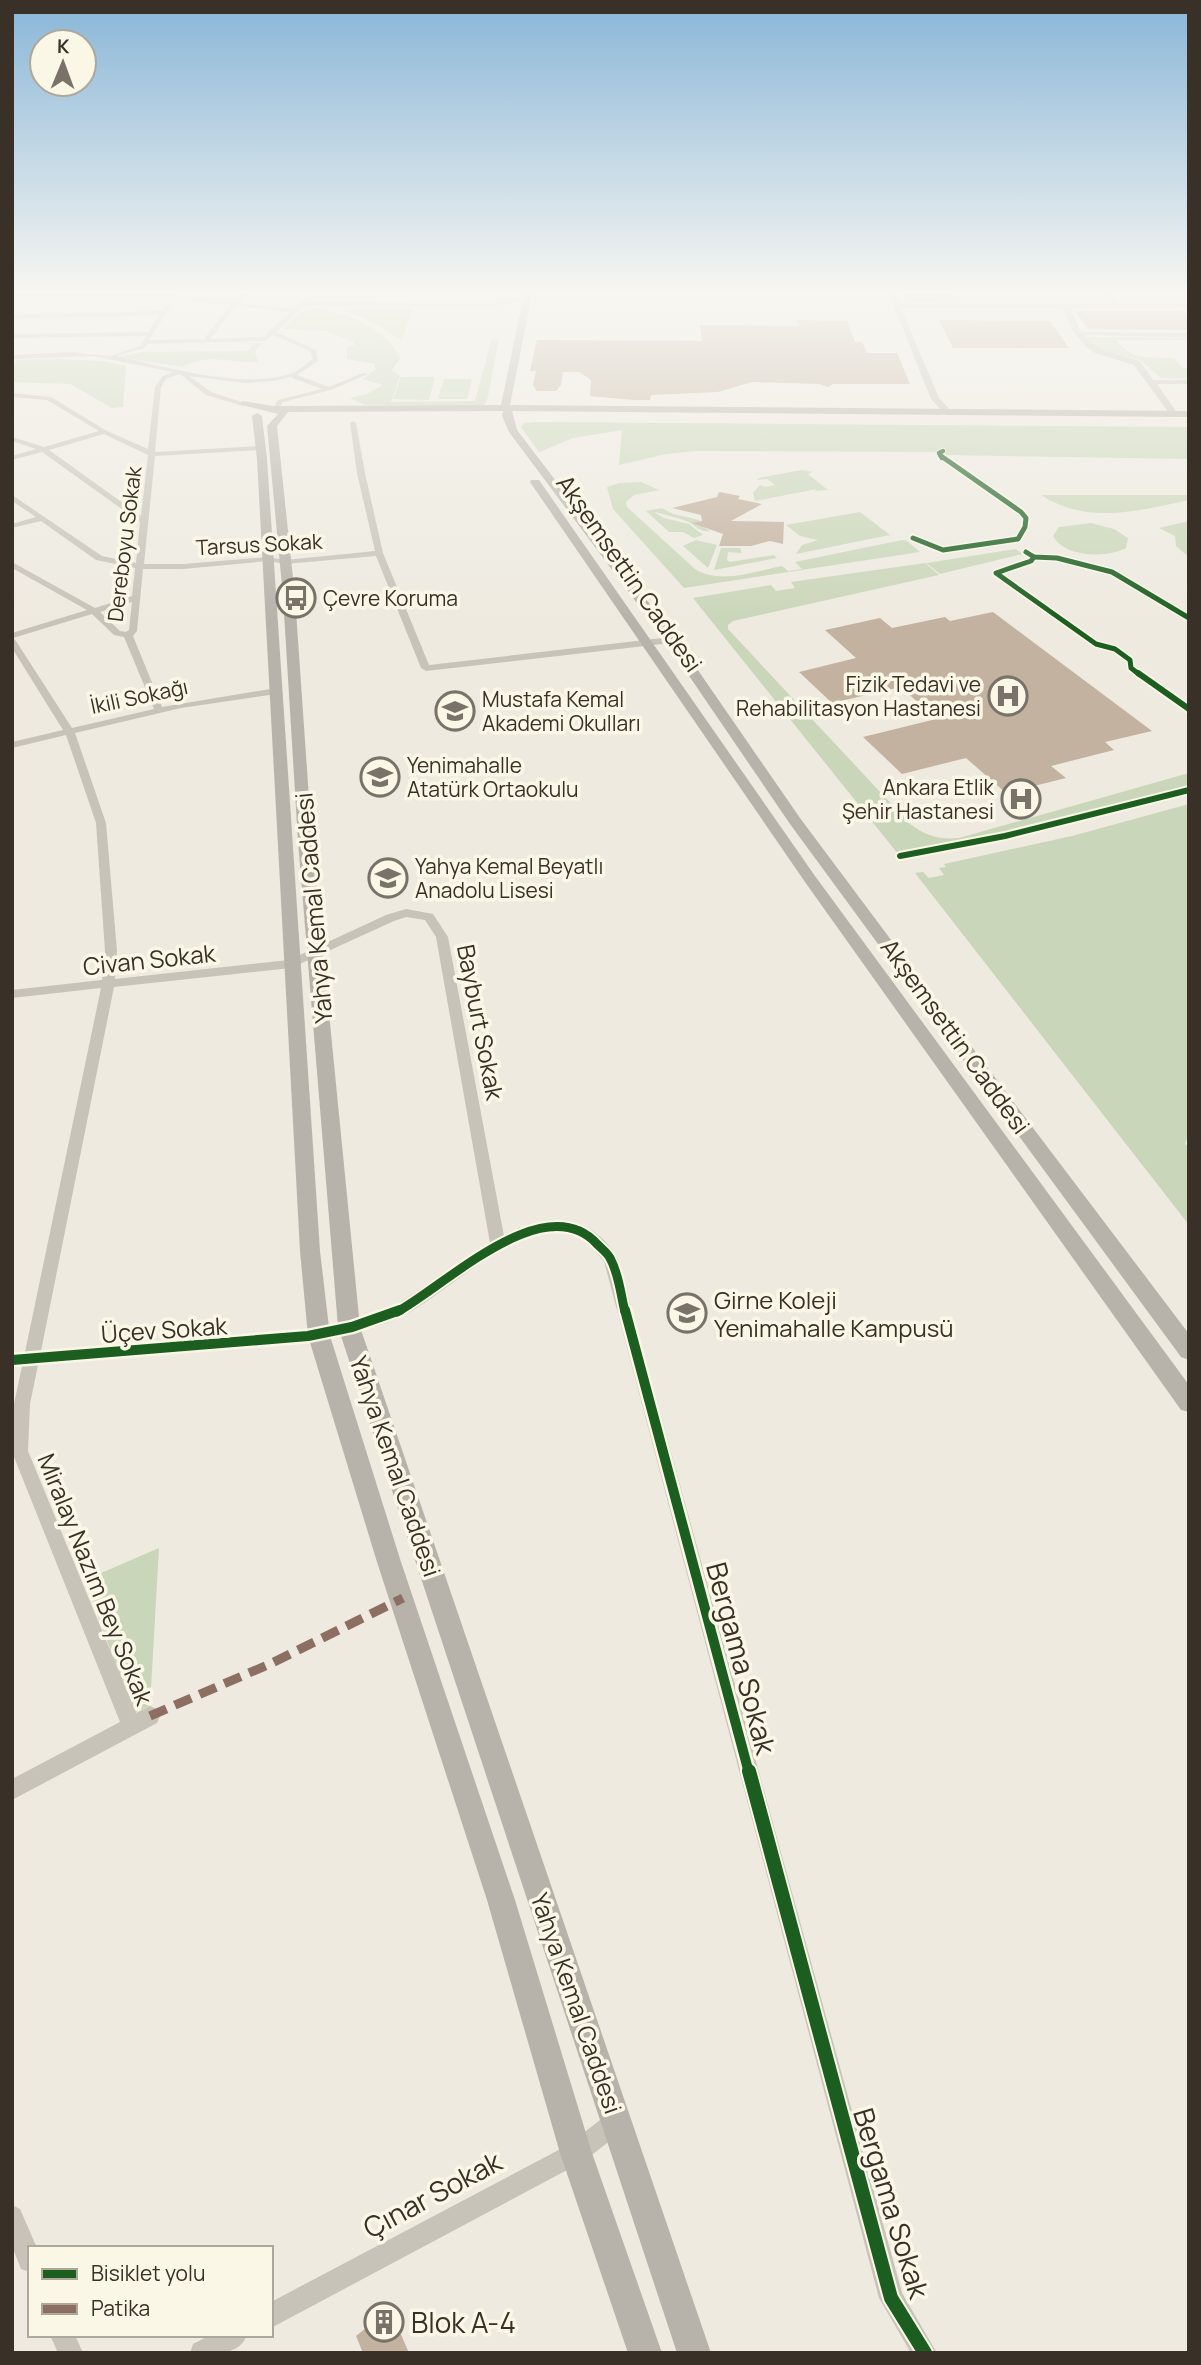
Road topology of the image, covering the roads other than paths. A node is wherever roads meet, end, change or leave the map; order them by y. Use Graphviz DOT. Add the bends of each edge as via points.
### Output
graph roads {
  1 [pos="52,399"];
  2 [pos="157,399"];
  3 [pos="223,399"];
  4 [pos="287,399"];
  5 [pos="499,399"];
  6 [pos="506,399"];
  7 [pos="935,399"];
  8 [pos="1164,399"];
  9 [pos="266,411"];
  10 [pos="493,413"];
  11 [pos="508,413"];
  12 [pos="1174,414"];
  13 [pos="1189,414"];
  14 [pos="932,417"];
  15 [pos="949,417"];
  16 [pos="354,423"];
  17 [pos="1189,423"];
  18 [pos="105,432"];
  19 [pos="12,439"];
  20 [pos="261,448"];
  21 [pos="43,449"];
  22 [pos="152,454"];
  23 [pos="12,458"];
  24 [pos="12,497"];
  25 [pos="42,518"];
  26 [pos="145,522"];
  27 [pos="12,526"];
  28 [pos="379,553"];
  29 [pos="276,561"];
  30 [pos="12,565"];
  31 [pos="142,566"];
  32 [pos="136,598"];
  33 [pos="94,611"];
  34 [pos="128,635"];
  35 [pos="12,636"];
  36 [pos="671,640"];
  37 [pos="12,641"];
  38 [pos="645,643"];
  39 [pos="276,691"];
  40 [pos="159,710"];
  41 [pos="69,731"];
  42 [pos="12,745"];
  43 [pos="316,951"];
  44 [pos="291,964"];
  45 [pos="107,985"];
  46 [pos="12,994"];
  47 [pos="498,1245"];
  48 [pos="349,1327"];
  49 [pos="319,1336"];
  50 [pos="1189,1351"];
  51 [pos="31,1358"];
  52 [pos="12,1360"];
  53 [pos="1189,1403"];
  54 [pos="150,1716"];
  55 [pos="131,1725"];
  56 [pos="12,1790"];
  57 [pos="617,2121"];
  58 [pos="576,2153"];
  59 [pos="12,2217"];
  60 [pos="28,2255"];
  61 [pos="273,2315"];
  62 [pos="63,2337"];
  63 [pos="231,2337"];
  64 [pos="71,2353"];
  65 [pos="202,2353"];
  66 [pos="645,2353"];
  67 [pos="694,2353"];
  68 [pos="925,2353"];
  1 -- 18 [label="street"];
  2 -- 22 [label="street, Dereboyu Sokak"];
  3 -- 9 [label="street"];
  4 -- 9 [label="street"];
  5 -- 10 [label="main road"];
  6 -- 11 [label="main road"];
  7 -- 14 [label="street"];
  7 -- 15 [label="street"];
  8 -- 12 [label="street"];
  9 -- 10 [label="main road"];
  9 -- 20 [label="main road, Yahya Kemal Caddesi"];
  9 -- 29 [label="main road, Yahya Kemal Caddesi" via="272,426"];
  10 -- 11 [label="main road"];
  10 -- 38 [label="main road, Akşemsettin Caddesi"];
  11 -- 14 [label="main road"];
  11 -- 36 [label="main road, Akşemsettin Caddesi" via="522,445"];
  12 -- 13 [label="main road"];
  12 -- 15 [label="main road"];
  14 -- 15 [label="main road"];
  15 -- 17 [label="main road"];
  16 -- 28 [label="street"];
  18 -- 21 [label="street"];
  18 -- 22 [label="street"];
  19 -- 21 [label="street"];
  20 -- 22 [label="street"];
  20 -- 29 [label="main road, Yahya Kemal Caddesi"];
  21 -- 23 [label="street"];
  21 -- 26 [label="street"];
  22 -- 26 [label="street, Dereboyu Sokak"];
  24 -- 25 [label="street, Tarsus Sokak"];
  25 -- 27 [label="street"];
  25 -- 31 [label="street, Tarsus Sokak" via="99,558"];
  26 -- 31 [label="street, Dereboyu Sokak"];
  28 -- 29 [label="street, Tarsus Sokak"];
  28 -- 38 [label="street" via="426,668"];
  29 -- 31 [label="street, Tarsus Sokak"];
  29 -- 39 [label="main road, Yahya Kemal Caddesi"];
  29 -- 43 [label="main road, Yahya Kemal Caddesi"];
  30 -- 33 [label="street"];
  31 -- 32 [label="street, Dereboyu Sokak"];
  32 -- 33 [label="street"];
  32 -- 34 [label="street, Dereboyu Sokak" via="133,631"];
  33 -- 34 [label="street" via="117,633"];
  33 -- 35 [label="street"];
  34 -- 40 [label="street"];
  36 -- 38 [label="street"];
  36 -- 50 [label="main road, Akşemsettin Caddesi" via="795,821"];
  37 -- 41 [label="street, Miralay Nazım Bey Sokak"];
  38 -- 53 [label="main road, Akşemsettin Caddesi"];
  39 -- 40 [label="street, İkili Sokağı"];
  39 -- 44 [label="main road, Yahya Kemal Caddesi"];
  40 -- 41 [label="street, İkili Sokağı"];
  41 -- 42 [label="street, İkili Sokağı"];
  41 -- 45 [label="street, Miralay Nazım Bey Sokak" via="101,822 111,951"];
  43 -- 44 [label="street, Bayburt Sokak"];
  43 -- 47 [label="street, Bayburt Sokak" via="407,913 429,917 435,923 442,937"];
  43 -- 48 [label="main road, Yahya Kemal Caddesi"];
  44 -- 45 [label="street, Civan Sokak"];
  44 -- 49 [label="main road, Yahya Kemal Caddesi"];
  45 -- 46 [label="street, Civan Sokak"];
  45 -- 51 [label="street, Miralay Nazım Bey Sokak"];
  47 -- 48 [label="street, Bergama Sokak" via="396,1312"];
  47 -- 68 [label="street, Bergama Sokak" via="527,1230 556,1225 585,1231 600,1242 611,1259 891,2298"];
  48 -- 49 [label="street"];
  48 -- 57 [label="main road, Yahya Kemal Caddesi"];
  49 -- 51 [label="street, Üçev Sokak"];
  49 -- 58 [label="main road, Yahya Kemal Caddesi"];
  51 -- 52 [label="street, Üçev Sokak"];
  51 -- 55 [label="street, Miralay Nazım Bey Sokak" via="22,1404 20,1451"];
  54 -- 55 [label="street"];
  55 -- 56 [label="street"];
  57 -- 58 [label="street, Çınar Sokak"];
  57 -- 67 [label="main road, Yahya Kemal Caddesi"];
  58 -- 61 [label="street, Çınar Sokak"];
  58 -- 66 [label="main road, Yahya Kemal Caddesi"];
  59 -- 60 [label="street"];
  62 -- 64 [label="street"];
  63 -- 65 [label="street"];
}
